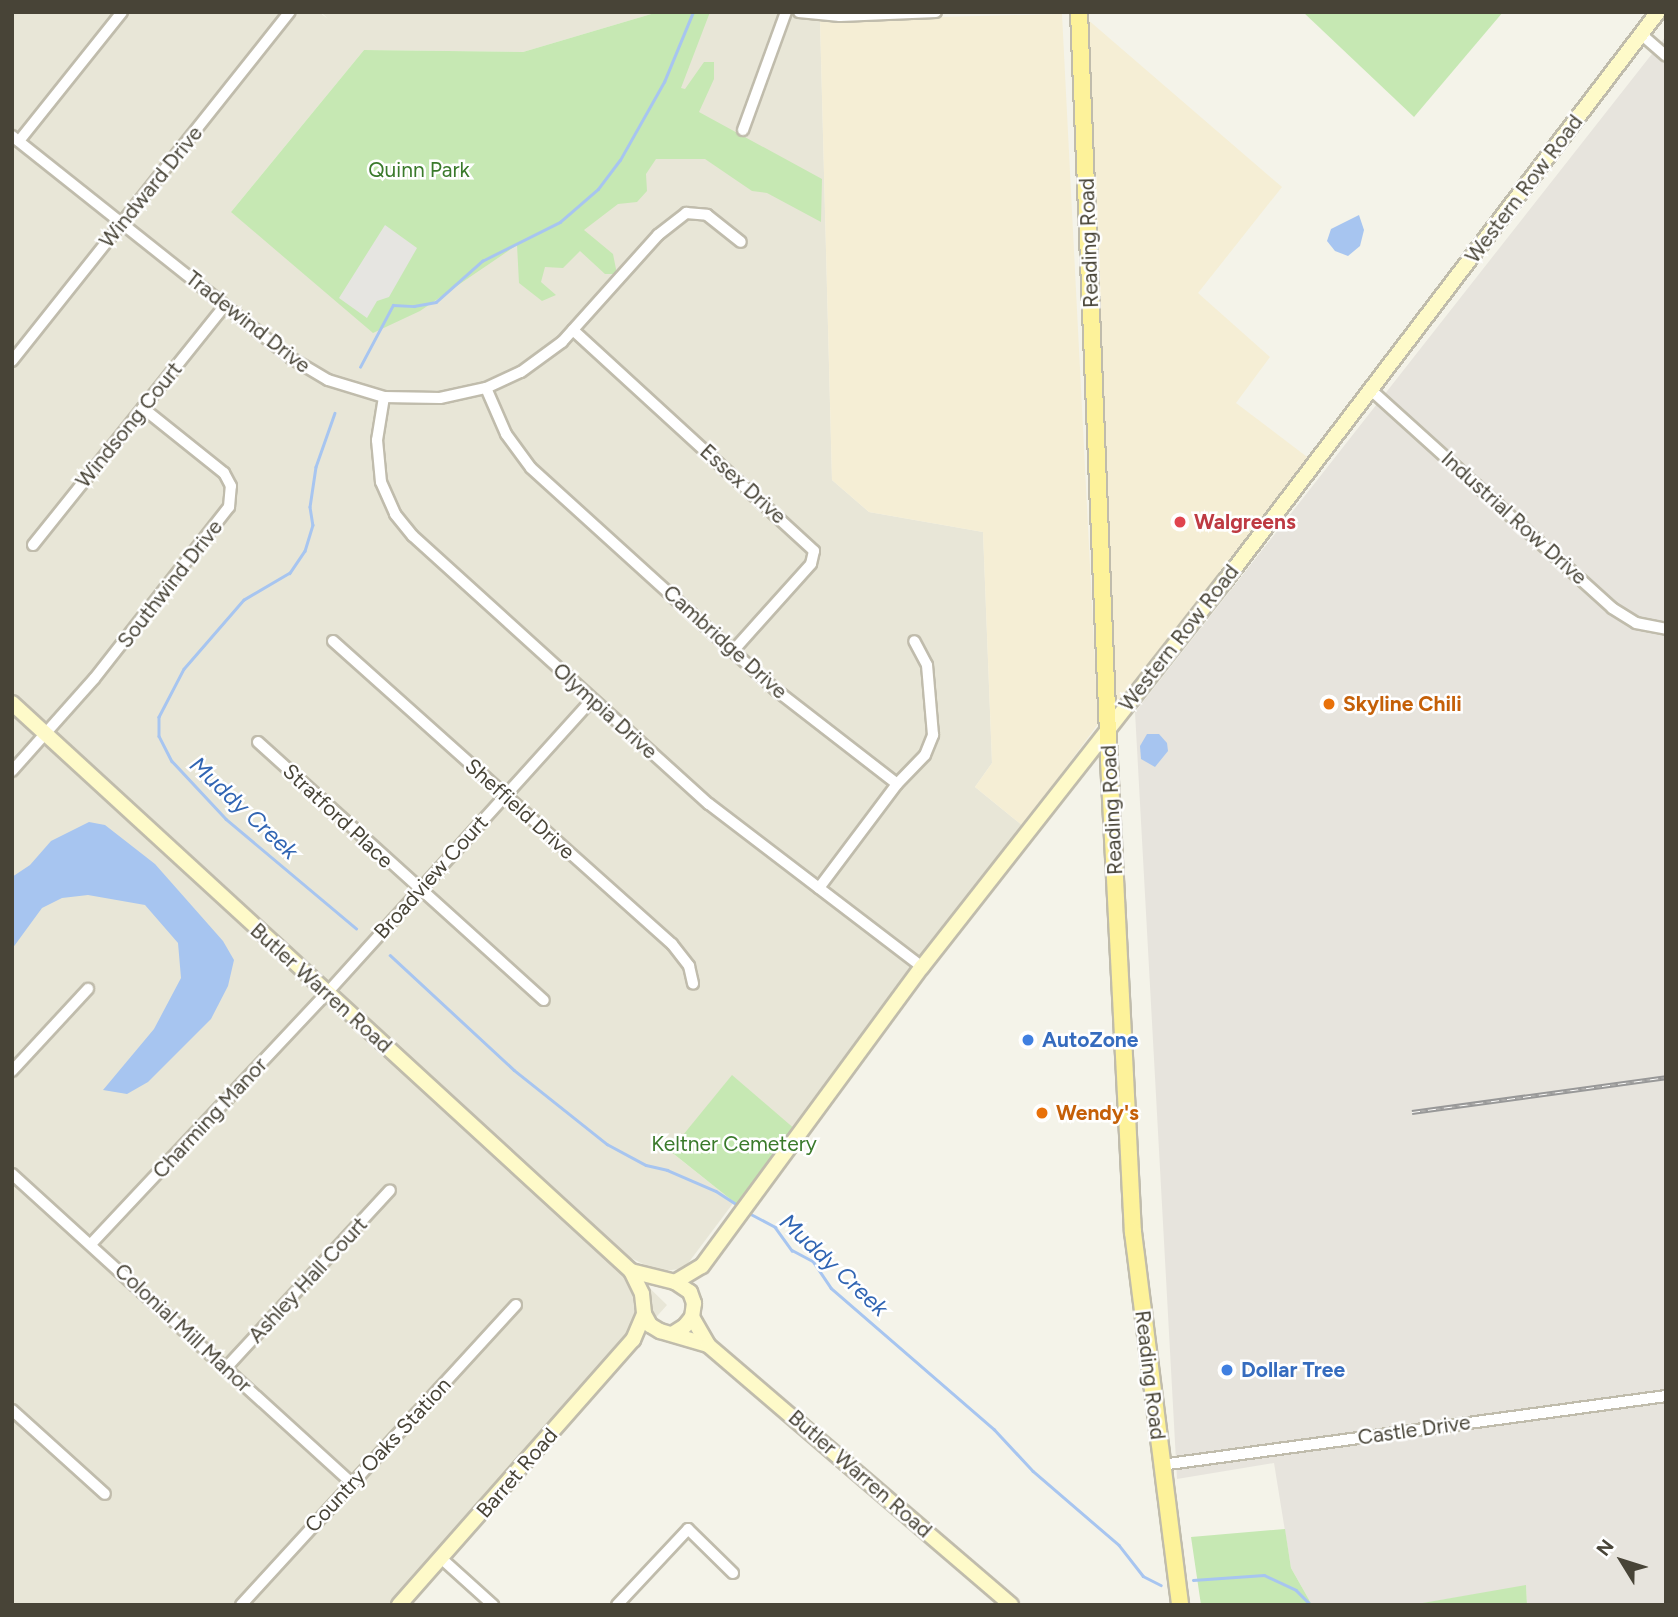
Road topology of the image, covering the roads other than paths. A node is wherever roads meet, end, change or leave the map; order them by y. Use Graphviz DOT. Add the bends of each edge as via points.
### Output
graph roads {
  1 [pos="122,12"];
  2 [pos="290,12"];
  3 [pos="786,12"];
  4 [pos="799,12"];
  5 [pos="936,12"];
  6 [pos="1079,12"];
  7 [pos="1658,12"];
  8 [pos="1641,34"];
  9 [pos="1666,56"];
  10 [pos="743,130"];
  11 [pos="16,138"];
  12 [pos="122,223"];
  13 [pos="741,242"];
  14 [pos="225,304"];
  15 [pos="573,330"];
  16 [pos="12,361"];
  17 [pos="486,388"];
  18 [pos="1371,390"];
  19 [pos="384,397"];
  20 [pos="142,408"];
  21 [pos="33,545"];
  22 [pos="1666,629"];
  23 [pos="333,641"];
  24 [pos="914,641"];
  25 [pos="733,651"];
  26 [pos="592,700"];
  27 [pos="12,704"];
  28 [pos="1109,726"];
  29 [pos="46,734"];
  30 [pos="258,742"];
  31 [pos="12,771"];
  32 [pos="897,784"];
  33 [pos="505,795"];
  34 [pos="819,888"];
  35 [pos="420,891"];
  36 [pos="922,967"];
  37 [pos="693,985"];
  38 [pos="88,989"];
  39 [pos="327,993"];
  40 [pos="544,1000"];
  41 [pos="12,1071"];
  42 [pos="12,1174"];
  43 [pos="390,1190"];
  44 [pos="92,1243"];
  45 [pos="702,1266"];
  46 [pos="631,1271"];
  47 [pos="670,1282"];
  48 [pos="693,1297"];
  49 [pos="516,1305"];
  50 [pos="644,1307"];
  51 [pos="692,1317"];
  52 [pos="667,1332"];
  53 [pos="633,1340"];
  54 [pos="708,1345"];
  55 [pos="225,1369"];
  56 [pos="1666,1396"];
  57 [pos="12,1410"];
  58 [pos="1161,1465"];
  59 [pos="352,1483"];
  60 [pos="105,1494"];
  61 [pos="442,1559"];
  62 [pos="733,1573"];
  63 [pos="240,1605"];
  64 [pos="399,1605"];
  65 [pos="494,1605"];
  66 [pos="617,1605"];
  67 [pos="1011,1605"];
  68 [pos="1180,1605"];
  1 -- 11 [label="street"];
  2 -- 12 [label="street, Windward Drive"];
  3 -- 10 [label="street"];
  4 -- 5 [label="street" via="840,16"];
  6 -- 28 [label="main road, Reading Road"];
  7 -- 8 [label="street, Western Row Road"];
  8 -- 9 [label="street"];
  8 -- 18 [label="street, Western Row Road"];
  11 -- 12 [label="street, Tradewind Drive"];
  12 -- 14 [label="street, Tradewind Drive"];
  12 -- 16 [label="street, Windward Drive"];
  13 -- 15 [label="street, Tradewind Drive" via="707,215 693,212 680,216"];
  14 -- 19 [label="street, Tradewind Drive" via="309,370"];
  14 -- 20 [label="street, Windsong Court"];
  15 -- 17 [label="street, Tradewind Drive" via="522,372"];
  15 -- 25 [label="street, Essex Drive" via="814,551 811,564"];
  17 -- 19 [label="street, Tradewind Drive" via="440,398"];
  17 -- 25 [label="street, Cambridge Drive" via="506,434 522,457"];
  18 -- 22 [label="street, Industrial Row Drive" via="1612,608 1636,623"];
  18 -- 28 [label="street, Western Row Road"];
  19 -- 26 [label="street, Olympia Drive" via="378,461 383,489 395,514 413,536"];
  20 -- 21 [label="street, Windsong Court"];
  20 -- 29 [label="street, Southwind Drive" via="224,473 231,486 229,507"];
  23 -- 33 [label="street, Sheffield Drive"];
  24 -- 32 [label="street" via="926,665 933,735 925,755"];
  25 -- 32 [label="street, Cambridge Drive"];
  26 -- 33 [label="street, Broadview Court"];
  26 -- 34 [label="street, Olympia Drive" via="709,804"];
  27 -- 29 [label="street, Butler Warren Road"];
  28 -- 36 [label="street, Western Row Road"];
  28 -- 58 [label="main road, Reading Road" via="1133,1232"];
  29 -- 31 [label="street, Southwind Drive"];
  29 -- 39 [label="street, Butler Warren Road"];
  30 -- 35 [label="street, Stratford Place"];
  32 -- 34 [label="street"];
  33 -- 35 [label="street, Broadview Court"];
  33 -- 37 [label="street, Sheffield Drive" via="672,944 689,966"];
  34 -- 36 [label="street, Olympia Drive"];
  35 -- 39 [label="street, Broadview Court"];
  35 -- 40 [label="street, Stratford Place"];
  36 -- 45 [label="street, Western Row Road"];
  38 -- 41 [label="street"];
  39 -- 44 [label="street, Charming Manor"];
  39 -- 46 [label="street, Butler Warren Road"];
  42 -- 44 [label="street, Colonial Mill Manor"];
  43 -- 55 [label="street, Ashley Hall Court"];
  44 -- 55 [label="street, Colonial Mill Manor"];
  45 -- 47 [label="street, Western Row Road"];
  45 -- 48 [label="street, Western Row Road"];
  46 -- 47 [label="street, Butler Warren Road"];
  46 -- 50 [label="street, Butler Warren Road"];
  47 -- 48 [label="street, Butler Warren Road"];
  47 -- 50 [label="street" via="650,1291"];
  48 -- 51 [label="street"];
  49 -- 59 [label="street, Country Oaks Station"];
  50 -- 52 [label="street, Butler Warren Road" via="650,1325"];
  50 -- 53 [label="street, Barret Road"];
  51 -- 52 [label="street"];
  51 -- 54 [label="street, Butler Warren Road"];
  52 -- 53 [label="street"];
  52 -- 54 [label="street, Butler Warren Road"];
  53 -- 61 [label="street, Barret Road"];
  54 -- 67 [label="street, Butler Warren Road"];
  55 -- 59 [label="street, Colonial Mill Manor"];
  56 -- 58 [label="street, Castle Drive"];
  57 -- 60 [label="street"];
  58 -- 68 [label="main road, Reading Road"];
  59 -- 63 [label="street, Country Oaks Station"];
  61 -- 64 [label="street, Barret Road"];
  61 -- 65 [label="street"];
  62 -- 66 [label="street" via="688,1529"];
}
